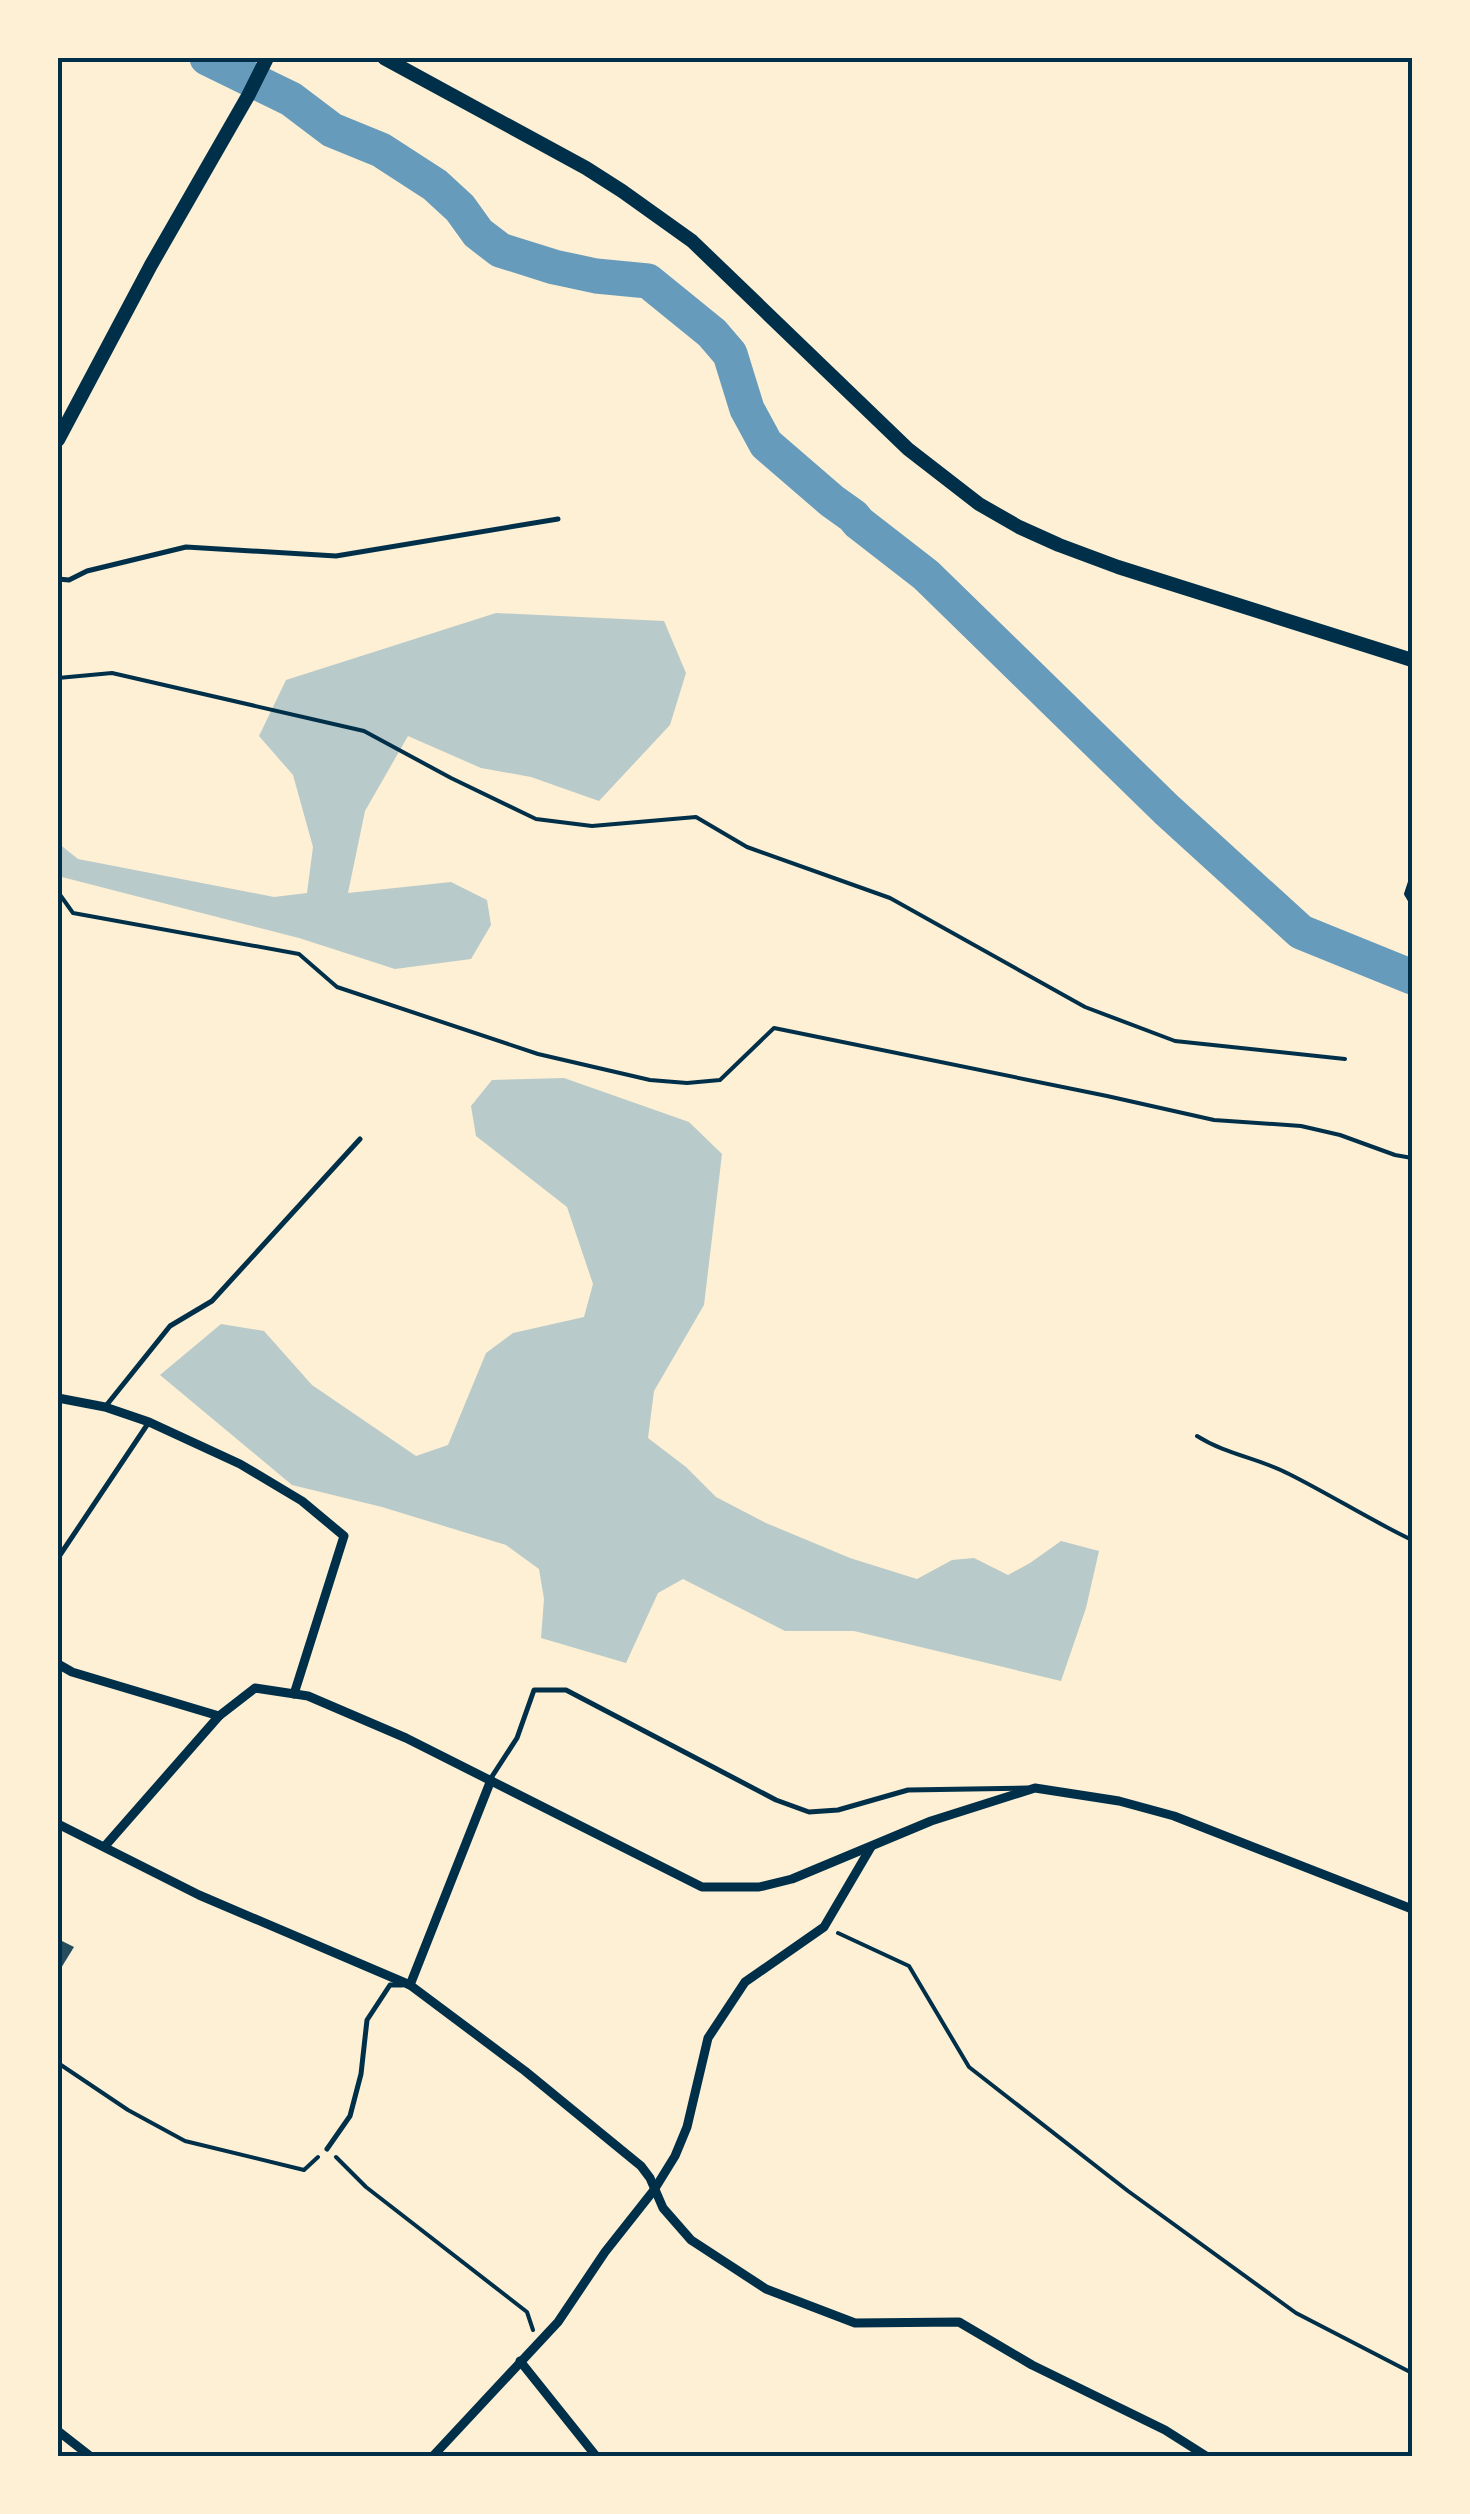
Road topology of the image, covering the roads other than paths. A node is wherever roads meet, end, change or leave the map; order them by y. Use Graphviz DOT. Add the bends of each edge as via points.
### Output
graph roads {
  1 [pos="384,58"];
  2 [pos="265,61"];
  3 [pos="58,440"];
  4 [pos="558,519"];
  5 [pos="58,579"];
  6 [pos="1412,660"];
  7 [pos="360,1139"];
  8 [pos="58,1398"];
  9 [pos="105,1407"];
  10 [pos="149,1422"];
  11 [pos="58,1558"];
  12 [pos="58,1664"];
  13 [pos="294,1694"];
  14 [pos="219,1716"];
  15 [pos="490,1780"];
  16 [pos="1035,1788"];
  17 [pos="58,1824"];
  18 [pos="105,1846"];
  19 [pos="870,1847"];
  20 [pos="1412,1909"];
  21 [pos="410,1985"];
  22 [pos="327,2149"];
  23 [pos="654,2190"];
  24 [pos="520,2361"];
  25 [pos="58,2431"];
  26 [pos="90,2456"];
  27 [pos="432,2456"];
  28 [pos="596,2456"];
  29 [pos="1206,2456"];
  1 -- 6 [label="main road" via="586,168 692,242 908,448 979,504 1118,567"];
  2 -- 3 [label="main road"];
  4 -- 5 [label="lane" via="336,556 186,547"];
  7 -- 9 [label="lane" via="212,1301 170,1326"];
  8 -- 9 [label="street"];
  9 -- 10 [label="street"];
  10 -- 11 [label="lane"];
  10 -- 13 [label="street" via="240,1464 344,1536"];
  12 -- 14 [label="street"];
  13 -- 14 [label="street" via="255,1688"];
  13 -- 15 [label="street"];
  14 -- 18 [label="street"];
  15 -- 16 [label="lane" via="534,1690 566,1690 809,1812 908,1790"];
  15 -- 19 [label="street" via="702,1886 759,1888"];
  15 -- 21 [label="street"];
  16 -- 19 [label="street"];
  16 -- 20 [label="street" via="1174,1816"];
  17 -- 18 [label="street"];
  18 -- 21 [label="street" via="199,1895"];
  19 -- 23 [label="street" via="824,1926 745,1982 708,2038 687,2127"];
  21 -- 22 [label="lane" via="390,1984 366,2020 350,2116"];
  21 -- 23 [label="street" via="641,2166"];
  23 -- 24 [label="street" via="558,2322"];
  23 -- 29 [label="street" via="691,2240 766,2289 855,2323 959,2322"];
  24 -- 27 [label="street"];
  24 -- 28 [label="street"];
  25 -- 26 [label="street"];
}
